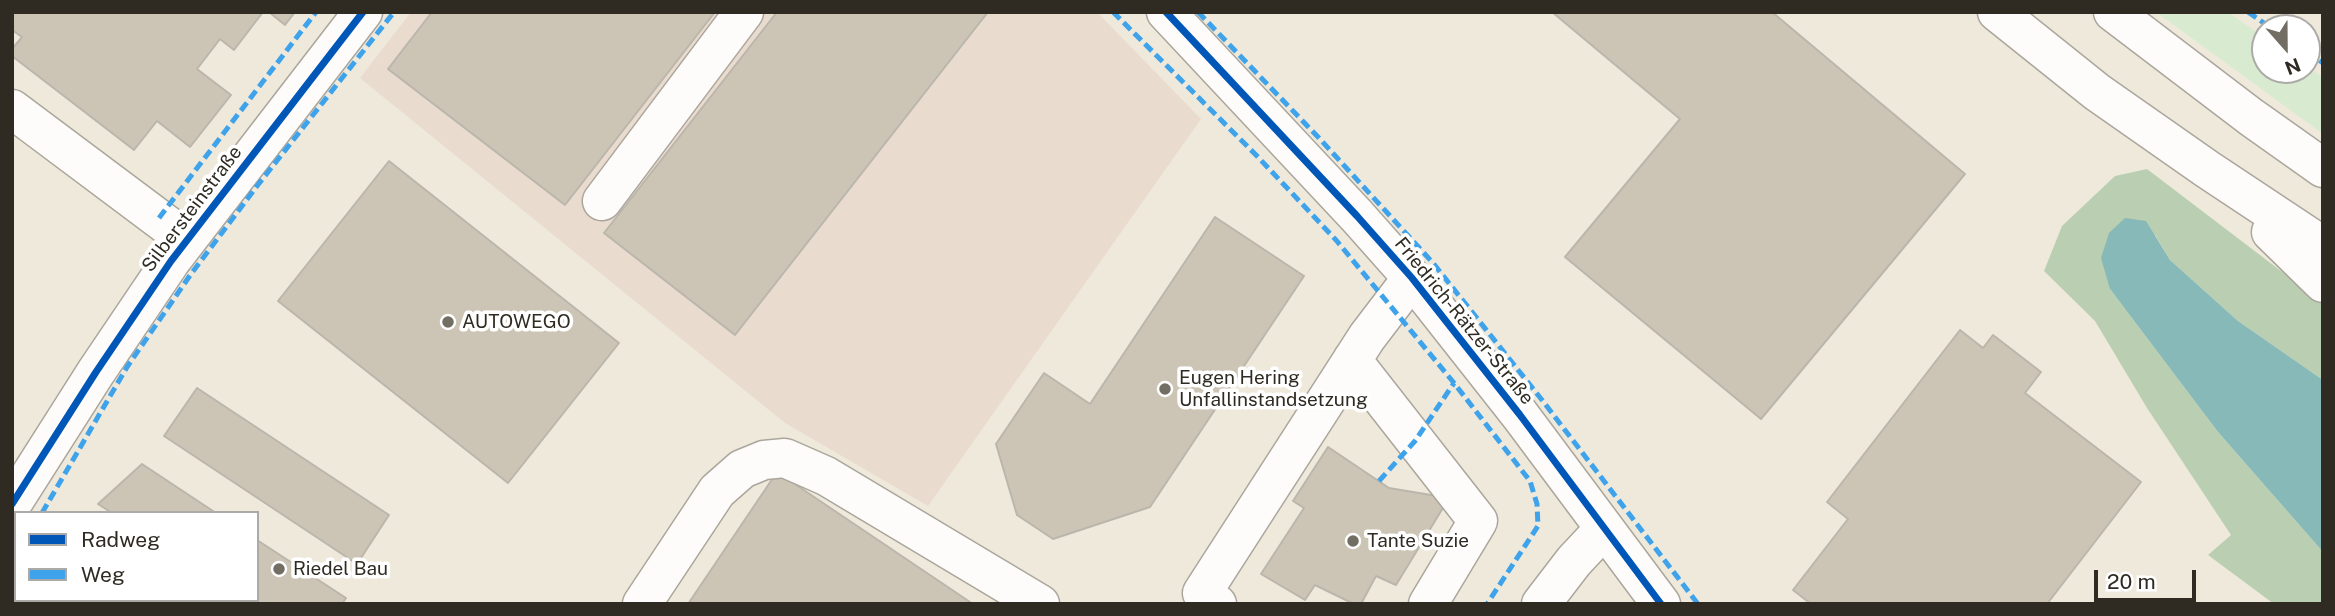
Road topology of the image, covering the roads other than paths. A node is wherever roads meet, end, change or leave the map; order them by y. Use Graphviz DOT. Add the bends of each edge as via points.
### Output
graph roads {
  1 [pos="363,12"];
  2 [pos="744,12"];
  3 [pos="1166,12"];
  4 [pos="1997,12"];
  5 [pos="2113,12"];
  6 [pos="12,109"];
  7 [pos="2323,168"];
  8 [pos="2207,169"];
  9 [pos="602,201"];
  10 [pos="187,240"];
  11 [pos="2323,246"];
  12 [pos="1412,278"];
  13 [pos="2323,283"];
  14 [pos="1352,360"];
  15 [pos="12,504"];
  16 [pos="1604,529"];
  17 [pos="642,604"];
  18 [pos="1040,604"];
  19 [pos="1217,604"];
  20 [pos="1428,604"];
  21 [pos="1541,604"];
  22 [pos="1661,604"];
  1 -- 10 [label="main road, Silbersteinstraße"];
  2 -- 9 [label="main road"];
  3 -- 12 [label="main road, Friedrich-Rätzer-Straße"];
  4 -- 8 [label="main road" via="2097,92"];
  5 -- 7 [label="main road"];
  6 -- 10 [label="main road, Silbersteinstraße"];
  8 -- 11 [label="main road"];
  8 -- 13 [label="main road"];
  10 -- 15 [label="main road, Silbersteinstraße"];
  12 -- 14 [label="main road"];
  12 -- 16 [label="main road, Friedrich-Rätzer-Straße"];
  14 -- 19 [label="main road" via="1202,593"];
  14 -- 20 [label="main road" via="1478,521"];
  16 -- 21 [label="main road"];
  16 -- 22 [label="main road, Friedrich-Rätzer-Straße"];
  17 -- 18 [label="main road" via="717,491 742,469 785,458 826,476"];
}
